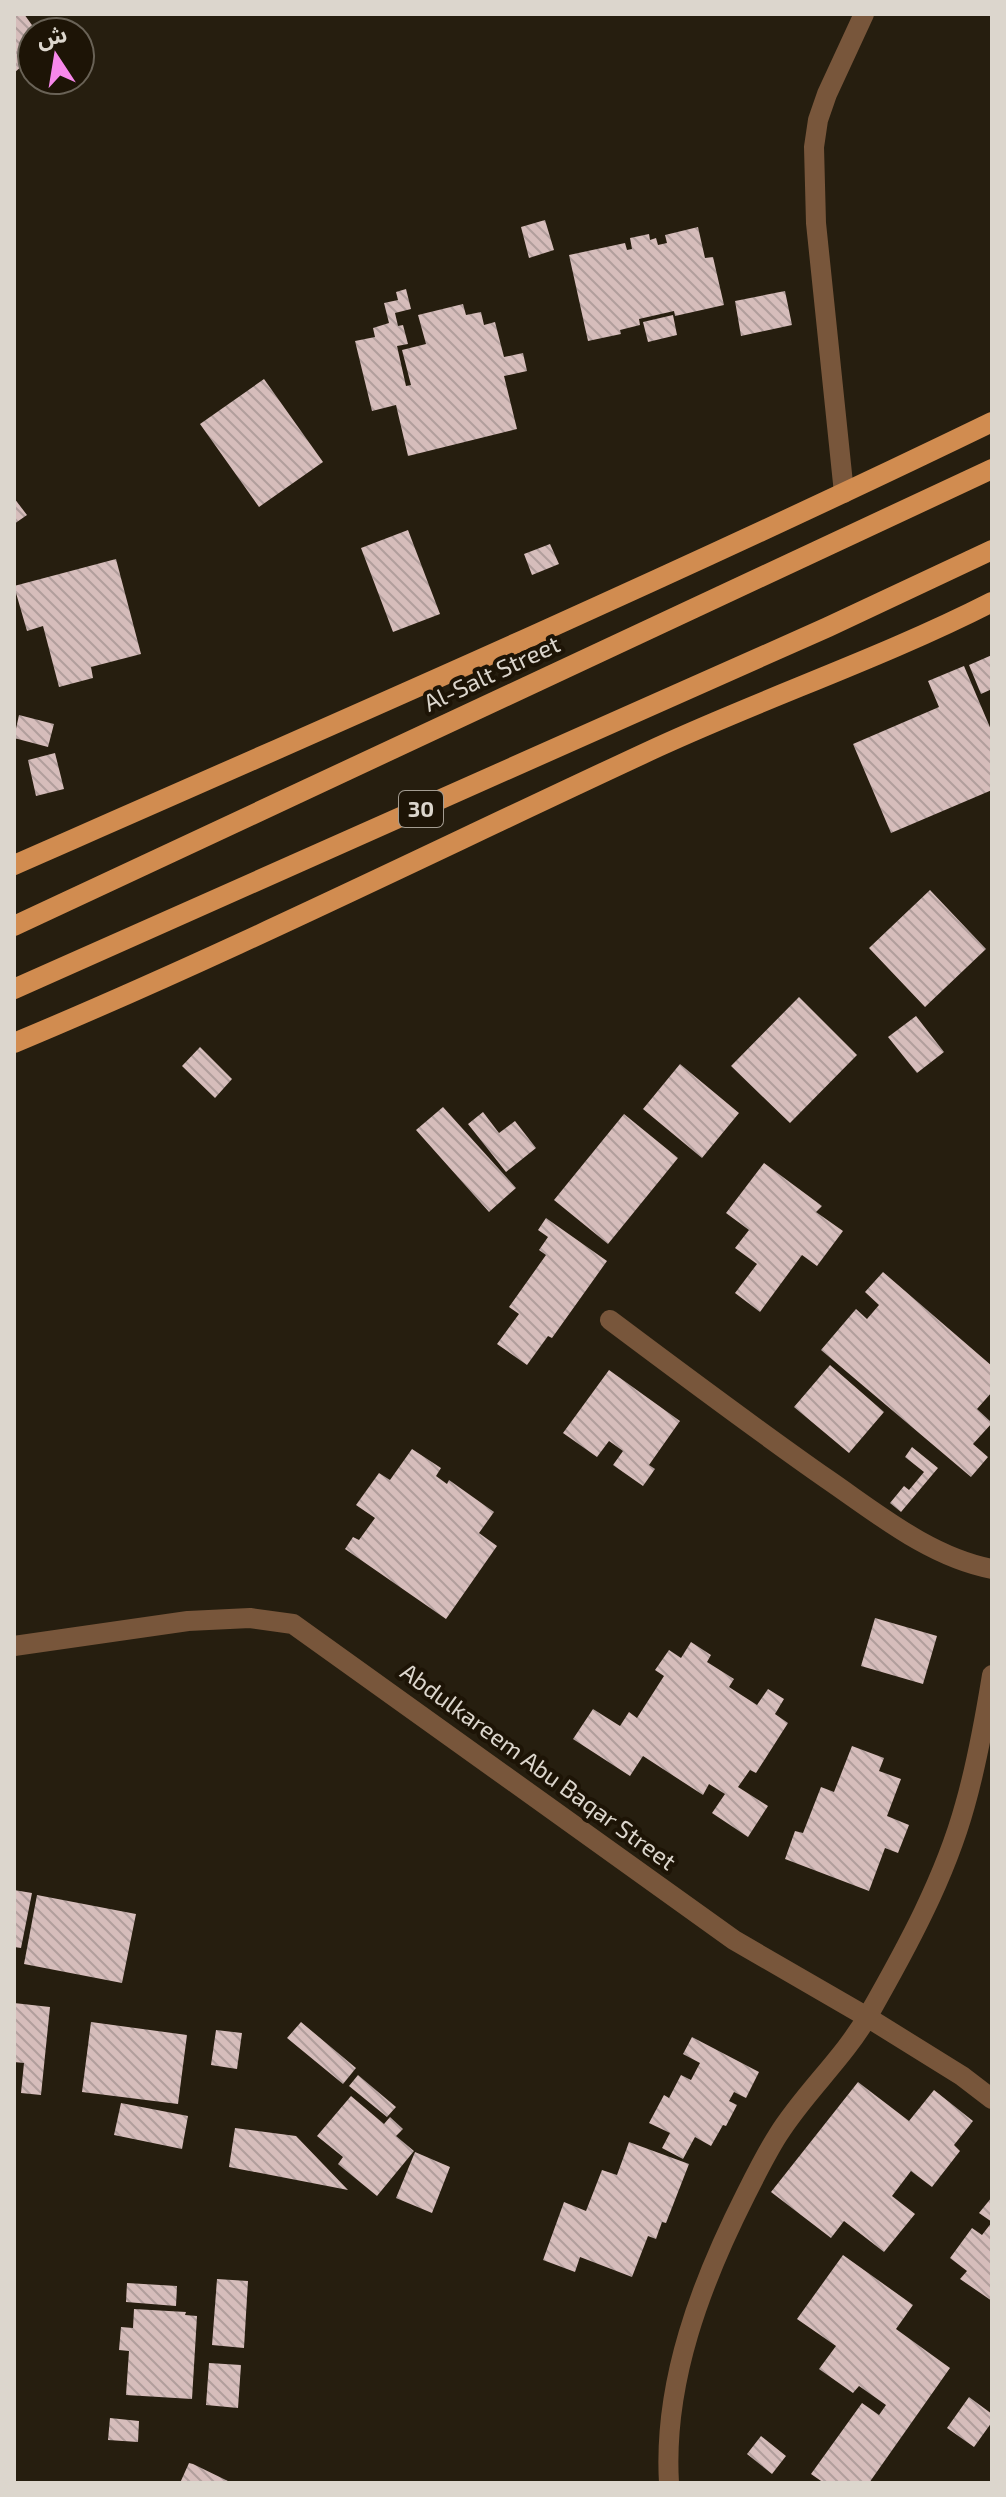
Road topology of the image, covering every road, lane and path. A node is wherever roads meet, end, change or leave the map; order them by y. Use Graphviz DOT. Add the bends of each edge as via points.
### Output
graph roads {
  1 [pos="864,14"];
  2 [pos="992,422"];
  3 [pos="992,469"];
  4 [pos="844,493"];
  5 [pos="992,550"];
  6 [pos="992,602"];
  7 [pos="14,865"];
  8 [pos="14,926"];
  9 [pos="14,989"];
  10 [pos="14,1043"];
  11 [pos="610,1320"];
  12 [pos="992,1569"];
  13 [pos="14,1646"];
  14 [pos="992,1675"];
  15 [pos="867,2017"];
  16 [pos="992,2099"];
  17 [pos="669,2483"];
  1 -- 4 [label="street" via="818,120 812,175"];
  2 -- 4 [label="main road"];
  3 -- 8 [label="main road, Al-Salt Street"];
  4 -- 7 [label="main road"];
  5 -- 9 [label="main road, 30"];
  6 -- 10 [label="main road" via="691,732"];
  11 -- 12 [label="street" via="896,1527 951,1557"];
  13 -- 15 [label="street, Abdulkareem Abu Baqar Street" via="188,1621 250,1618 293,1624 734,1940"];
  14 -- 15 [label="street" via="965,1805 948,1857"];
  15 -- 16 [label="street, Abdulkareem Abu Baqar Street"];
  15 -- 17 [label="street" via="778,2134 721,2244 696,2305 678,2375"];
}
